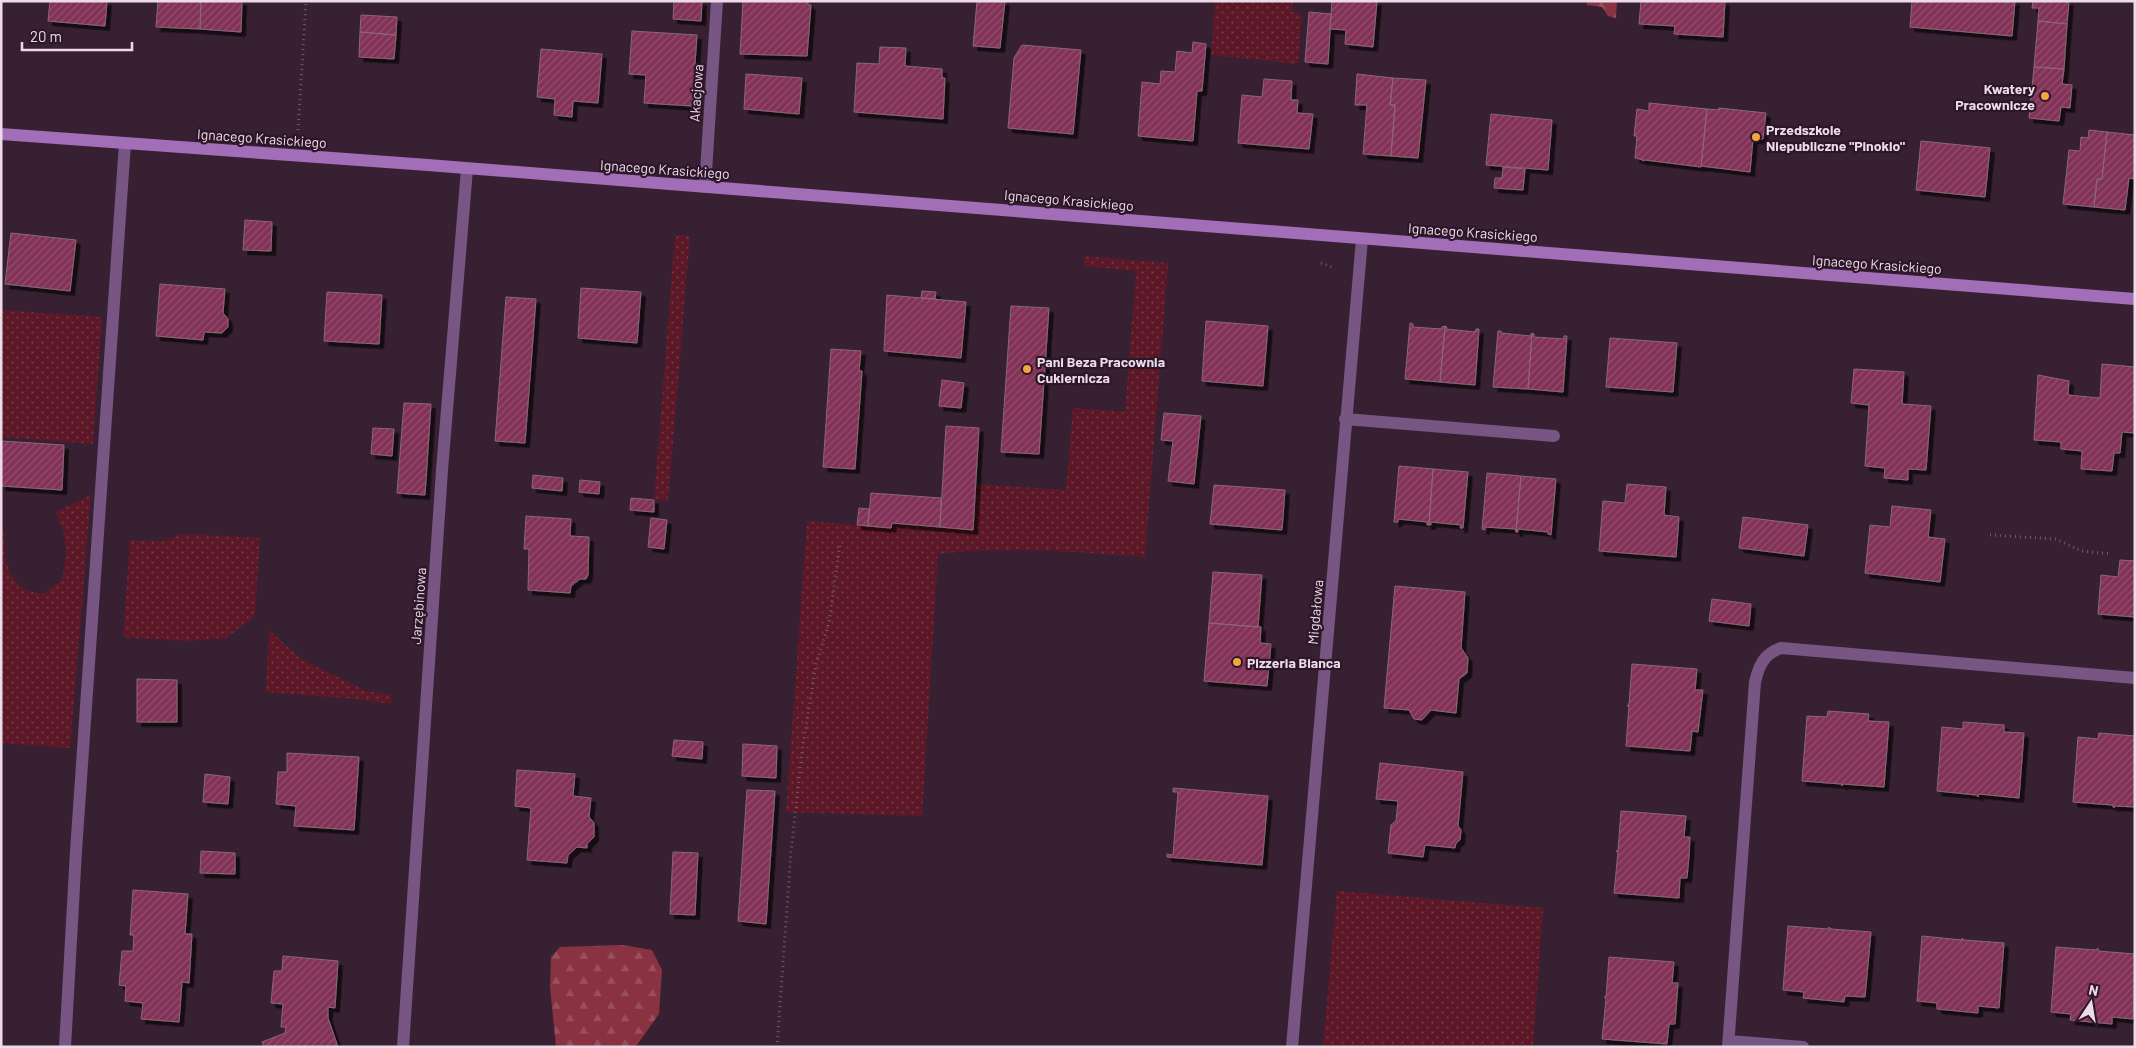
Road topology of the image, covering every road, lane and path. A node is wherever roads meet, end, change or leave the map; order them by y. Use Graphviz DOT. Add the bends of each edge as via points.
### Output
graph roads {
  1 [pos="306,1"];
  2 [pos="717,1"];
  3 [pos="298,121"];
  4 [pos="1,134"];
  5 [pos="125,143"];
  6 [pos="467,169"];
  7 [pos="705,187"];
  8 [pos="1362,239"];
  9 [pos="2135,299"];
  10 [pos="1346,419"];
  11 [pos="1554,436"];
  12 [pos="1990,535"];
  13 [pos="840,543"];
  14 [pos="2112,554"];
  15 [pos="2135,678"];
  16 [pos="1729,1044"];
  17 [pos="65,1047"];
  18 [pos="403,1047"];
  19 [pos="777,1047"];
  20 [pos="1292,1047"];
  21 [pos="1804,1047"];
  1 -- 3 [label="path"];
  2 -- 7 [label="street, Akacjowa"];
  4 -- 5 [label="street, Ignacego Krasickiego"];
  5 -- 6 [label="street, Ignacego Krasickiego"];
  5 -- 17 [label="street"];
  6 -- 7 [label="street, Ignacego Krasickiego"];
  6 -- 18 [label="street, Jarzębinowa" via="442,470"];
  7 -- 8 [label="street, Ignacego Krasickiego"];
  8 -- 9 [label="street, Ignacego Krasickiego"];
  8 -- 10 [label="street, Migdałowa"];
  10 -- 11 [label="street"];
  10 -- 20 [label="street, Migdałowa"];
  12 -- 14 [label="path" via="2056,539 2081,552"];
  13 -- 19 [label="path" via="829,623 816,664 802,752 791,852"];
  15 -- 16 [label="street" via="1782,648 1765,657 1755,682"];
  16 -- 21 [label="street"];
}
